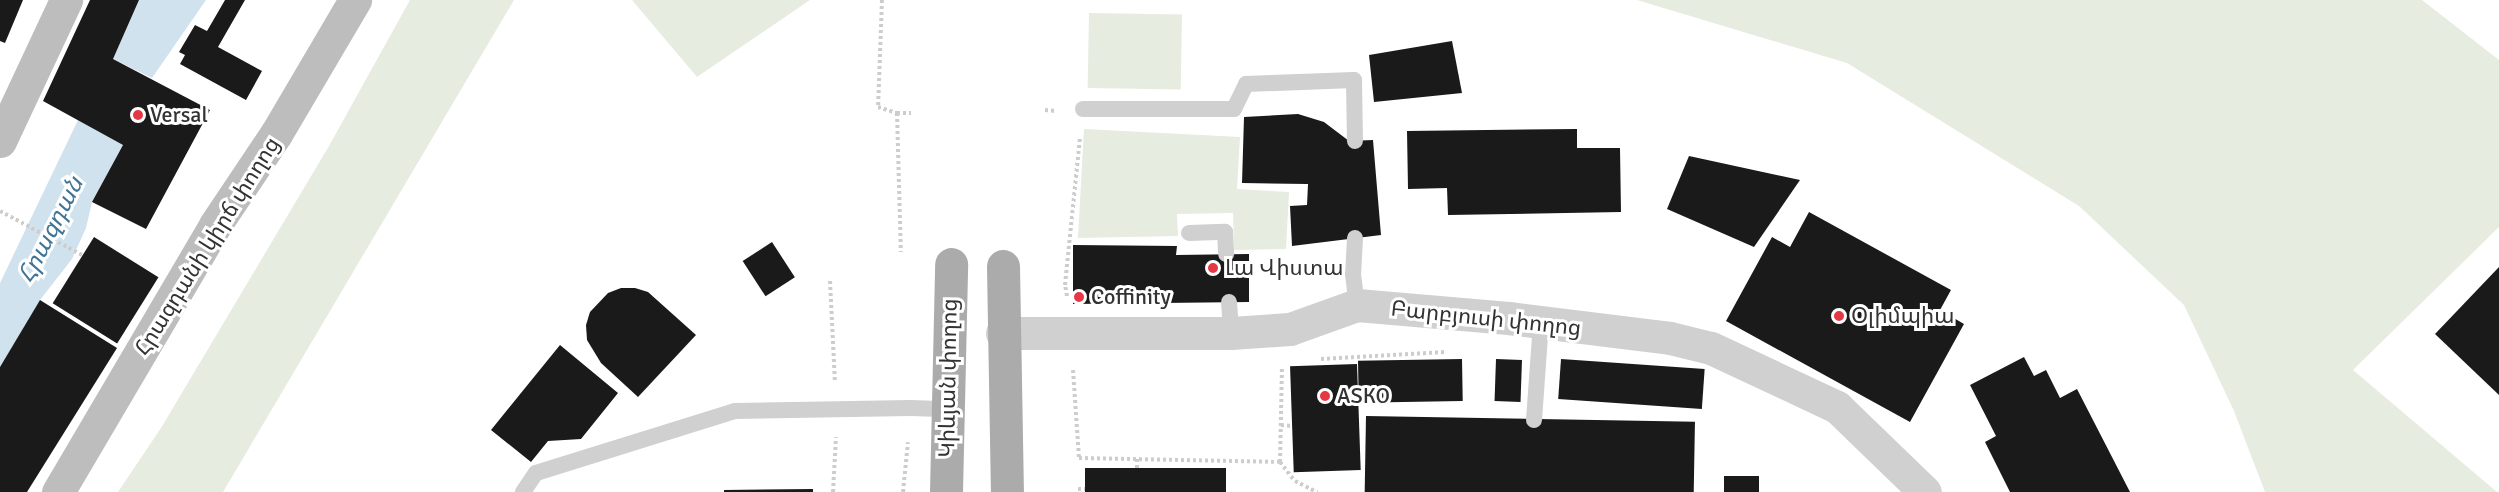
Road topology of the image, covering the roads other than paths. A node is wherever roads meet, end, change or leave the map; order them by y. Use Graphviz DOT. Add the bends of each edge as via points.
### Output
graph roads {
  1 [pos="66,0"];
  2 [pos="355,0"];
  3 [pos="1083,109"];
  4 [pos="0,141"];
  5 [pos="1355,141"];
  6 [pos="1189,233"];
  7 [pos="1356,238"];
  8 [pos="1226,254"];
  9 [pos="951,264"];
  10 [pos="1003,266"];
  11 [pos="1357,305"];
  12 [pos="1541,322"];
  13 [pos="1002,333"];
  14 [pos="948,410"];
  15 [pos="1534,420"];
  16 [pos="58,492"];
  17 [pos="523,492"];
  18 [pos="946,492"];
  19 [pos="1007,492"];
  20 [pos="1925,492"];
  1 -- 4 [label="street"];
  2 -- 16 [label="street, Հրազդանի կիրճ փողոց" via="276,134 209,236"];
  3 -- 5 [label="lane" via="1234,109 1246,84 1354,80"];
  6 -- 8 [label="lane" via="1225,232"];
  7 -- 11 [label="lane" via="1353,274"];
  9 -- 14 [label="main road, Կիևյան փողոց"];
  10 -- 13 [label="main road"];
  11 -- 12 [label="street, Բարբյուսի փողոց"];
  11 -- 13 [label="street, Բարբյուսի փողոց" via="1290,329 1230,318 1070,332"];
  12 -- 15 [label="lane"];
  12 -- 20 [label="street, Բարբյուսի փողոց" via="1670,338 1711,348 1837,407"];
  13 -- 19 [label="main road"];
  14 -- 17 [label="lane" via="735,411 536,473"];
  14 -- 18 [label="main road, Կիևյան փողոց"];
}
